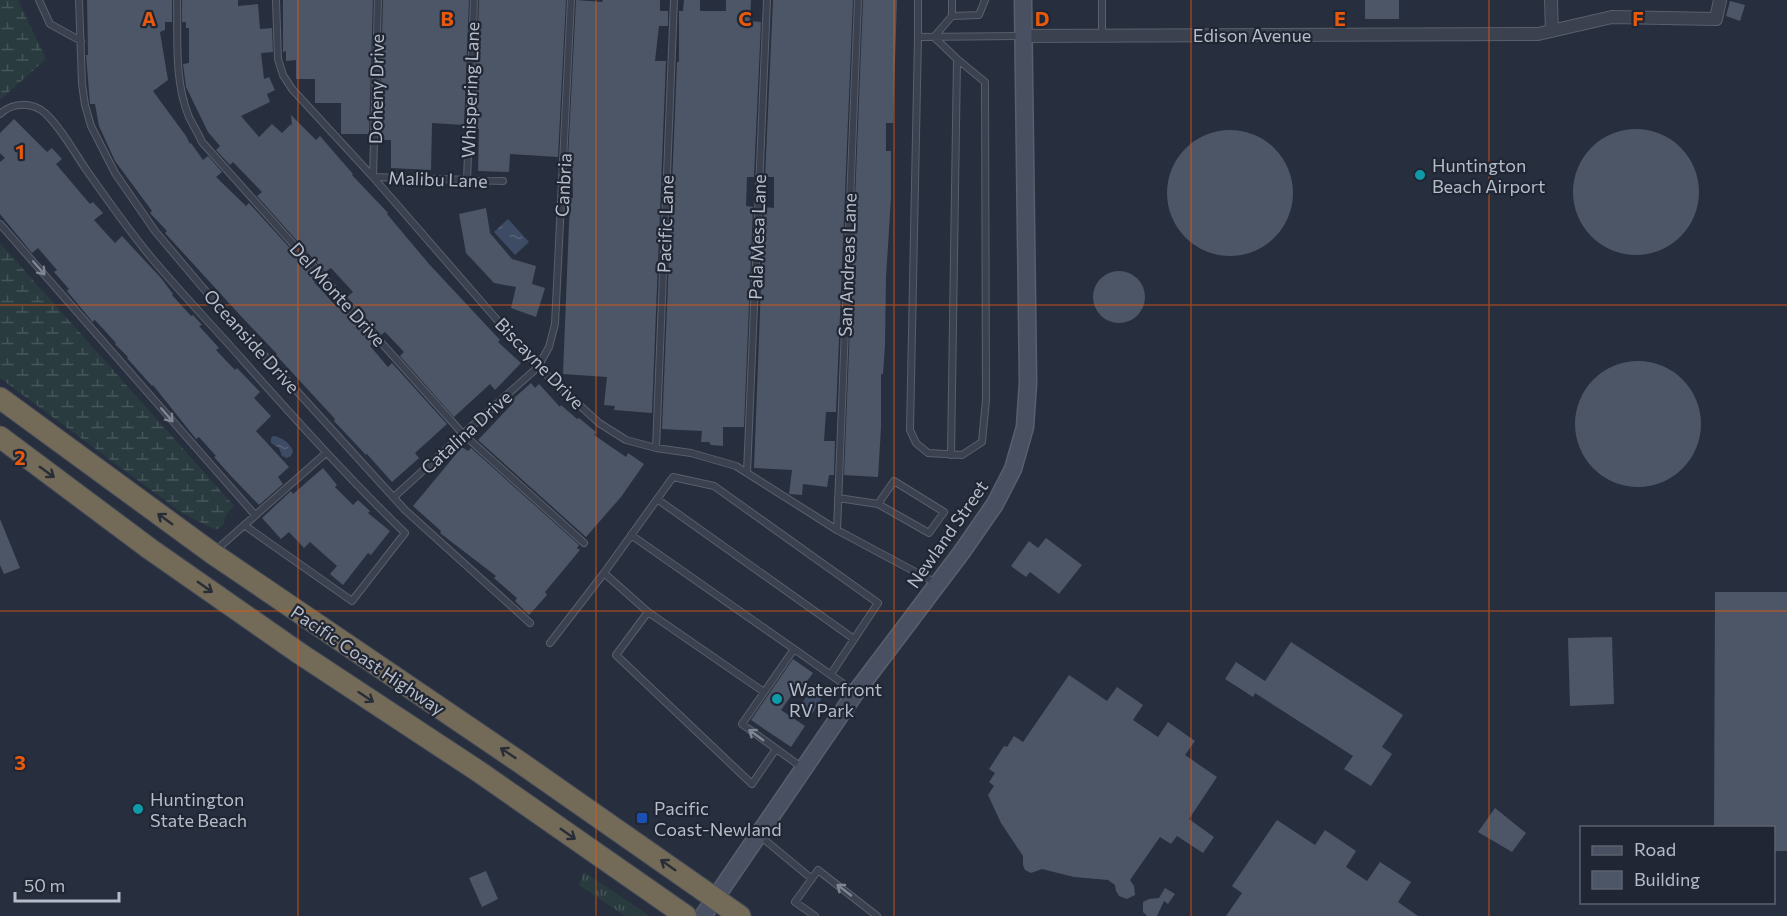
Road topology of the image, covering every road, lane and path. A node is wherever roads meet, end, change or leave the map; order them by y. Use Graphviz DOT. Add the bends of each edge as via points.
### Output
graph roads {
  1 [pos="39,0"];
  2 [pos="80,0"];
  3 [pos="177,0"];
  4 [pos="276,0"];
  5 [pos="378,0"];
  6 [pos="474,0"];
  7 [pos="571,0"];
  8 [pos="674,0"];
  9 [pos="767,0"];
  10 [pos="858,0"];
  11 [pos="918,0"];
  12 [pos="952,0"];
  13 [pos="985,0"];
  14 [pos="1023,0"];
  15 [pos="1102,0"];
  16 [pos="1551,0"];
  17 [pos="1720,0"];
  18 [pos="952,16"];
  19 [pos="1552,31"];
  20 [pos="1023,36"];
  21 [pos="1102,36"];
  22 [pos="918,37"];
  23 [pos="934,37"];
  24 [pos="81,41"];
  25 [pos="957,59"];
  26 [pos="0,114"];
  27 [pos="373,177"];
  28 [pos="467,180"];
  29 [pos="503,181"];
  30 [pos="0,224"];
  31 [pos="538,367"];
  32 [pos="0,398"];
  33 [pos="463,434"];
  34 [pos="0,437"];
  35 [pos="656,448"];
  36 [pos="326,453"];
  37 [pos="951,455"];
  38 [pos="747,473"];
  39 [pos="394,497"];
  40 [pos="838,498"];
  41 [pos="657,499"];
  42 [pos="878,504"];
  43 [pos="255,515"];
  44 [pos="244,525"];
  45 [pos="837,530"];
  46 [pos="631,535"];
  47 [pos="584,543"];
  48 [pos="212,553"];
  49 [pos="604,573"];
  50 [pos="938,584"];
  51 [pos="648,612"];
  52 [pos="530,623"];
  53 [pos="854,639"];
  54 [pos="550,643"];
  55 [pos="794,649"];
  56 [pos="831,674"];
  57 [pos="764,692"];
  58 [pos="856,692"];
  59 [pos="776,749"];
  60 [pos="804,769"];
  61 [pos="759,835"];
  62 [pos="812,879"];
  63 [pos="709,907"];
  64 [pos="686,916"];
  65 [pos="740,916"];
  66 [pos="814,916"];
  67 [pos="877,916"];
  1 -- 24 [label="lane" via="50,24"];
  2 -- 24 [label="lane, Oceanside Drive"];
  3 -- 33 [label="lane, Del Monte Drive" via="182,90 202,142"];
  4 -- 27 [label="lane, Biscayne Drive" via="278,59 283,75"];
  5 -- 27 [label="lane, Doheny Drive"];
  6 -- 28 [label="lane, Whispering Lane"];
  7 -- 31 [label="lane, Canbria" via="555,324"];
  8 -- 35 [label="lane, Pacific Lane"];
  9 -- 38 [label="lane, Pala Mesa Lane"];
  10 -- 40 [label="lane, San Andreas Lane"];
  11 -- 22 [label="lane"];
  12 -- 18 [label="lane"];
  13 -- 18 [label="lane" via="979,15"];
  14 -- 20 [label="street, Newland Street"];
  15 -- 21 [label="lane"];
  16 -- 19 [label="street"];
  17 -- 19 [label="street, Edison Avenue" via="1716,19 1612,17"];
  18 -- 23 [label="lane"];
  19 -- 21 [label="street, Edison Avenue"];
  20 -- 21 [label="street, Edison Avenue"];
  20 -- 23 [label="lane"];
  20 -- 50 [label="street, Newland Street" via="1028,383 1025,427 1013,469 995,504"];
  22 -- 23 [label="lane"];
  22 -- 37 [label="lane" via="910,430 916,443 928,453"];
  23 -- 25 [label="lane"];
  24 -- 39 [label="lane, Oceanside Drive" via="85,105 115,173 155,231 203,288"];
  25 -- 37 [label="lane"];
  25 -- 37 [label="lane" via="985,82 986,400 982,442 962,455"];
  26 -- 36 [label="lane" via="21,104 32,105 45,114 150,255"];
  27 -- 28 [label="lane, Malibu Lane"];
  27 -- 31 [label="lane, Biscayne Drive"];
  28 -- 29 [label="lane, Malibu Lane"];
  30 -- 43 [label="lane, one-way"];
  31 -- 33 [label="lane, Catalina Drive"];
  31 -- 35 [label="lane, Biscayne Drive" via="599,423 626,440"];
  48 -- 32 [label="highway, Pacific Coast Highway, one-way"];
  33 -- 39 [label="lane, Catalina Drive"];
  33 -- 47 [label="lane, Del Monte Drive"];
  34 -- 64 [label="highway, Pacific Coast Highway, one-way" via="150,549"];
  35 -- 38 [label="lane, Biscayne Drive" via="722,461"];
  36 -- 43 [label="lane"];
  36 -- 44 [label="lane" via="405,533 352,601"];
  38 -- 45 [label="lane, Biscayne Drive"];
  39 -- 52 [label="lane, Oceanside Drive"];
  40 -- 42 [label="lane"];
  40 -- 45 [label="lane, San Andreas Lane"];
  41 -- 46 [label="lane"];
  41 -- 53 [label="lane"];
  41 -- 53 [label="lane" via="673,477 714,486 878,603"];
  42 -- 42 [label="lane" via="929,533 944,512 894,481"];
  43 -- 44 [label="lane"];
  44 -- 48 [label="lane"];
  45 -- 50 [label="lane, Biscayne Drive"];
  46 -- 49 [label="lane"];
  46 -- 55 [label="lane"];
  63 -- 48 [label="highway, Pacific Coast Highway, one-way" via="522,763"];
  49 -- 51 [label="lane"];
  49 -- 54 [label="lane"];
  50 -- 58 [label="street, Newland Street"];
  51 -- 57 [label="lane"];
  51 -- 59 [label="lane" via="616,655 752,784"];
  53 -- 56 [label="lane"];
  55 -- 56 [label="lane"];
  55 -- 57 [label="lane"];
  56 -- 58 [label="lane"];
  59 -- 57 [label="lane, one-way" via="742,724"];
  58 -- 60 [label="street, Newland Street"];
  59 -- 60 [label="lane"];
  60 -- 61 [label="street, Newland Street"];
  61 -- 62 [label="lane"];
  61 -- 63 [label="street, Newland Street"];
  62 -- 66 [label="lane" via="795,902"];
  67 -- 62 [label="lane, one-way" via="818,870"];
  63 -- 65 [label="highway, Pacific Coast Highway"];
}
